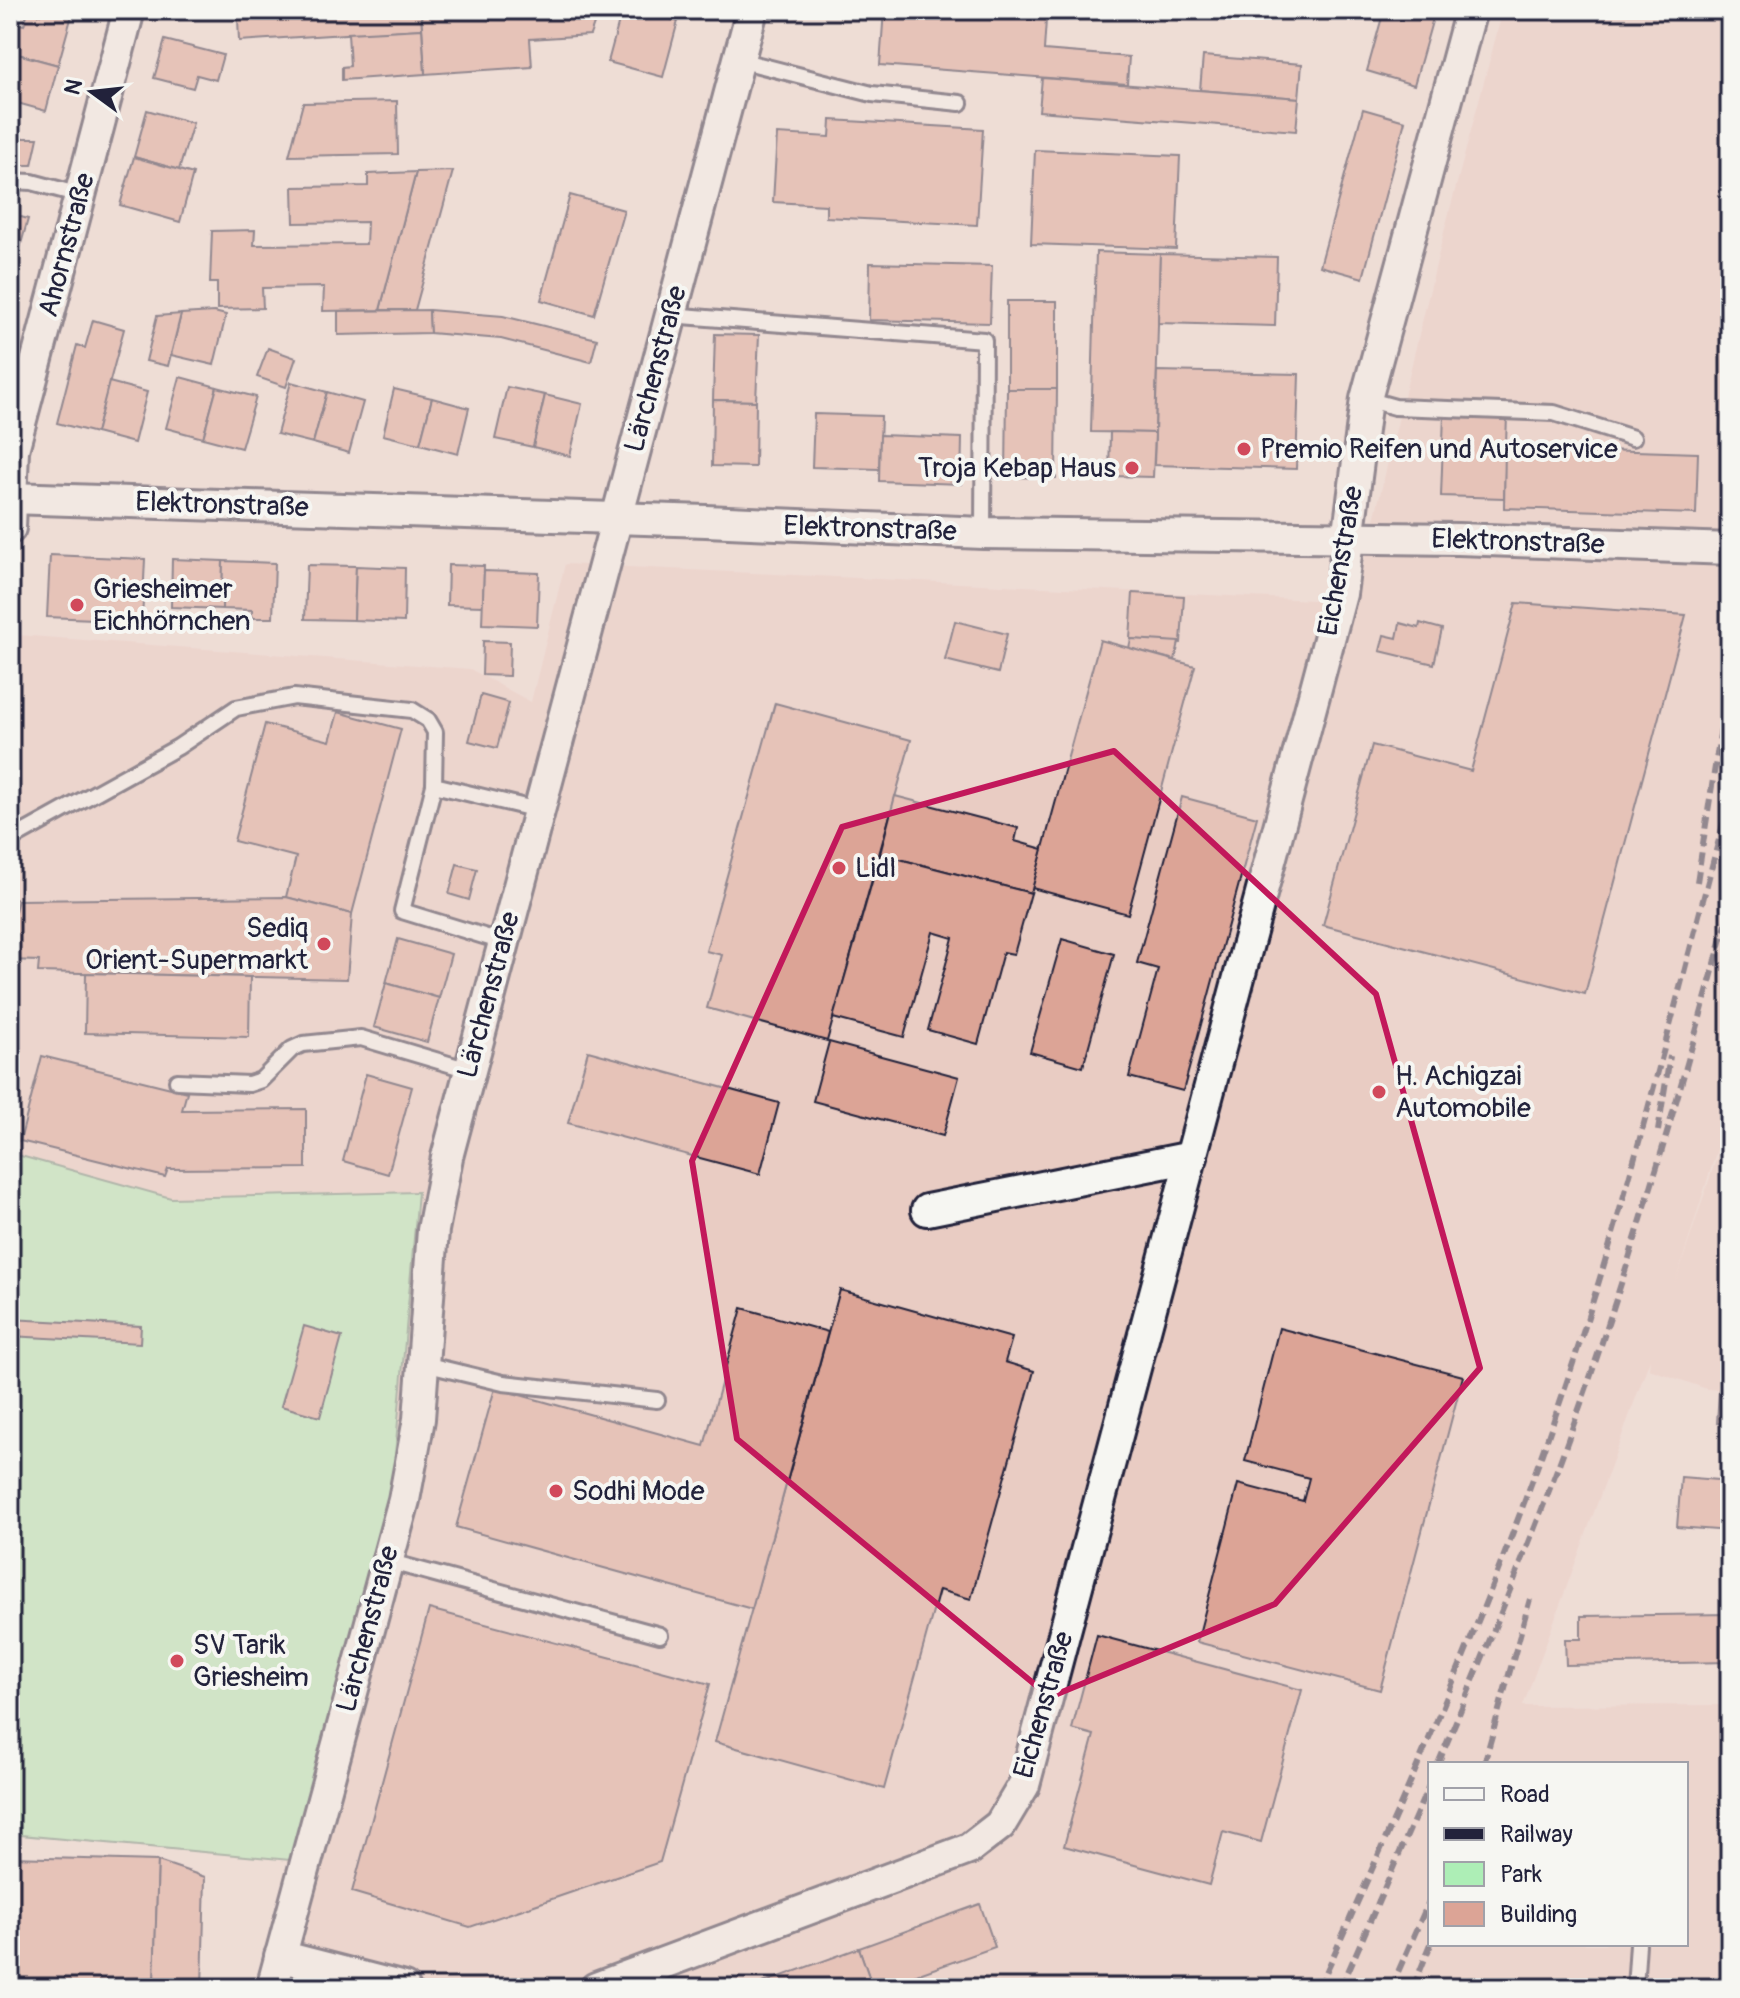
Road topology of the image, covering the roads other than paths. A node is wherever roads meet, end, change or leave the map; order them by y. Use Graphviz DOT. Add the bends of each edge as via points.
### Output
graph roads {
  1 [pos="129,10"];
  2 [pos="752,10"];
  3 [pos="1471,10"];
  4 [pos="739,60"];
  5 [pos="960,103"];
  6 [pos="10,181"];
  7 [pos="80,195"];
  8 [pos="670,315"];
  9 [pos="1366,399"];
  10 [pos="1633,438"];
  11 [pos="11,498"];
  12 [pos="616,518"];
  13 [pos="10,528"];
  14 [pos="983,533"];
  15 [pos="1348,537"];
  16 [pos="1730,549"];
  17 [pos="434,785"];
  18 [pos="538,810"];
  19 [pos="10,840"];
  20 [pos="503,942"];
  21 [pos="469,1070"];
  22 [pos="177,1081"];
  23 [pos="1192,1157"];
  24 [pos="927,1210"];
  25 [pos="424,1364"];
  26 [pos="657,1400"];
  27 [pos="386,1561"];
  28 [pos="660,1635"];
  29 [pos="1638,1946"];
  30 [pos="280,1956"];
  31 [pos="272,1988"];
  32 [pos="404,1988"];
  33 [pos="596,1988"];
  34 [pos="1635,1988"];
  1 -- 7 [label="street, Ahornstraße"];
  2 -- 4 [label="street, Lärchenstraße"];
  3 -- 9 [label="street, Eichenstraße"];
  4 -- 5 [label="lane" via="872,94"];
  4 -- 8 [label="street, Lärchenstraße"];
  6 -- 7 [label="lane"];
  7 -- 11 [label="street, Ahornstraße" via="13,450"];
  8 -- 12 [label="street, Lärchenstraße"];
  8 -- 14 [label="lane" via="984,340"];
  9 -- 10 [label="lane" via="1395,407 1554,413"];
  9 -- 15 [label="street, Eichenstraße"];
  11 -- 12 [label="street, Elektronstraße"];
  11 -- 13 [label="street, Ahornstraße"];
  12 -- 14 [label="street, Elektronstraße"];
  12 -- 18 [label="street, Lärchenstraße"];
  14 -- 15 [label="street, Elektronstraße"];
  15 -- 16 [label="street, Elektronstraße"];
  15 -- 23 [label="street, Eichenstraße" via="1341,594"];
  17 -- 18 [label="lane"];
  17 -- 19 [label="lane" via="435,732 428,720 412,710 294,697 236,708 178,747"];
  17 -- 20 [label="lane" via="402,911"];
  18 -- 20 [label="street, Lärchenstraße"];
  20 -- 21 [label="street, Lärchenstraße"];
  21 -- 22 [label="lane" via="361,1038 303,1044 249,1084"];
  21 -- 25 [label="street, Lärchenstraße" via="433,1230"];
  23 -- 24 [label="street"];
  23 -- 33 [label="street, Eichenstraße" via="1024,1785 1000,1825 969,1849"];
  25 -- 26 [label="lane" via="503,1383"];
  25 -- 27 [label="street, Lärchenstraße" via="419,1419"];
  27 -- 28 [label="lane"];
  27 -- 30 [label="street, Lärchenstraße"];
  29 -- 34 [label="lane"];
  30 -- 31 [label="street, Lärchenstraße"];
  30 -- 32 [label="street"];
}
